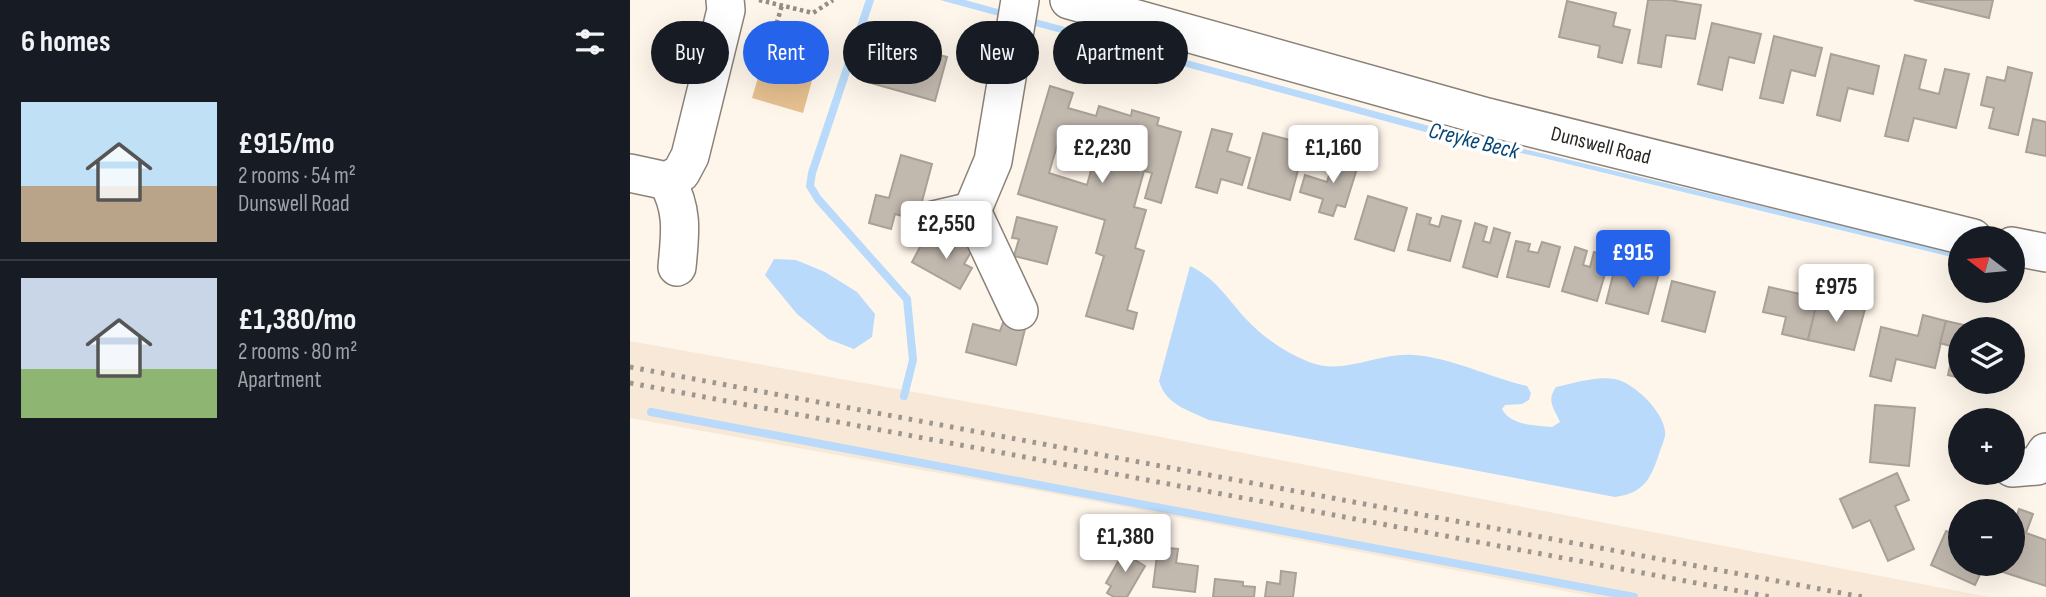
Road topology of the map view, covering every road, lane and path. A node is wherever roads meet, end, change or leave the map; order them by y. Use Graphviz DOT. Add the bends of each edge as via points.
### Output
graph roads {
  1 [pos="725,0"];
  2 [pos="759,0"];
  3 [pos="833,0"];
  4 [pos="1069,0"];
  5 [pos="782,5"];
  6 [pos="1018,9"];
  7 [pos="778,21"];
  8 [pos="630,173"];
  9 [pos="667,181"];
  10 [pos="972,212"];
  11 [pos="925,222"];
  12 [pos="1948,232"];
  13 [pos="2025,249"];
  14 [pos="2046,253"];
  15 [pos="677,267"];
  16 [pos="1019,311"];
  17 [pos="2046,452"];
  18 [pos="2025,467"];
  1 -- 9 [label="street" via="690,156 681,173"];
  2 -- 5 [label="path"];
  3 -- 5 [label="path" via="813,13"];
  4 -- 12 [label="street, Dunswell Road" via="1487,117"];
  5 -- 7 [label="path"];
  6 -- 10 [label="street" via="993,161"];
  8 -- 9 [label="street"];
  9 -- 15 [label="street" via="677,199 681,224"];
  10 -- 11 [label="street"];
  10 -- 16 [label="street"];
  13 -- 14 [label="street"];
  17 -- 18 [label="street" via="2037,466"];
}
